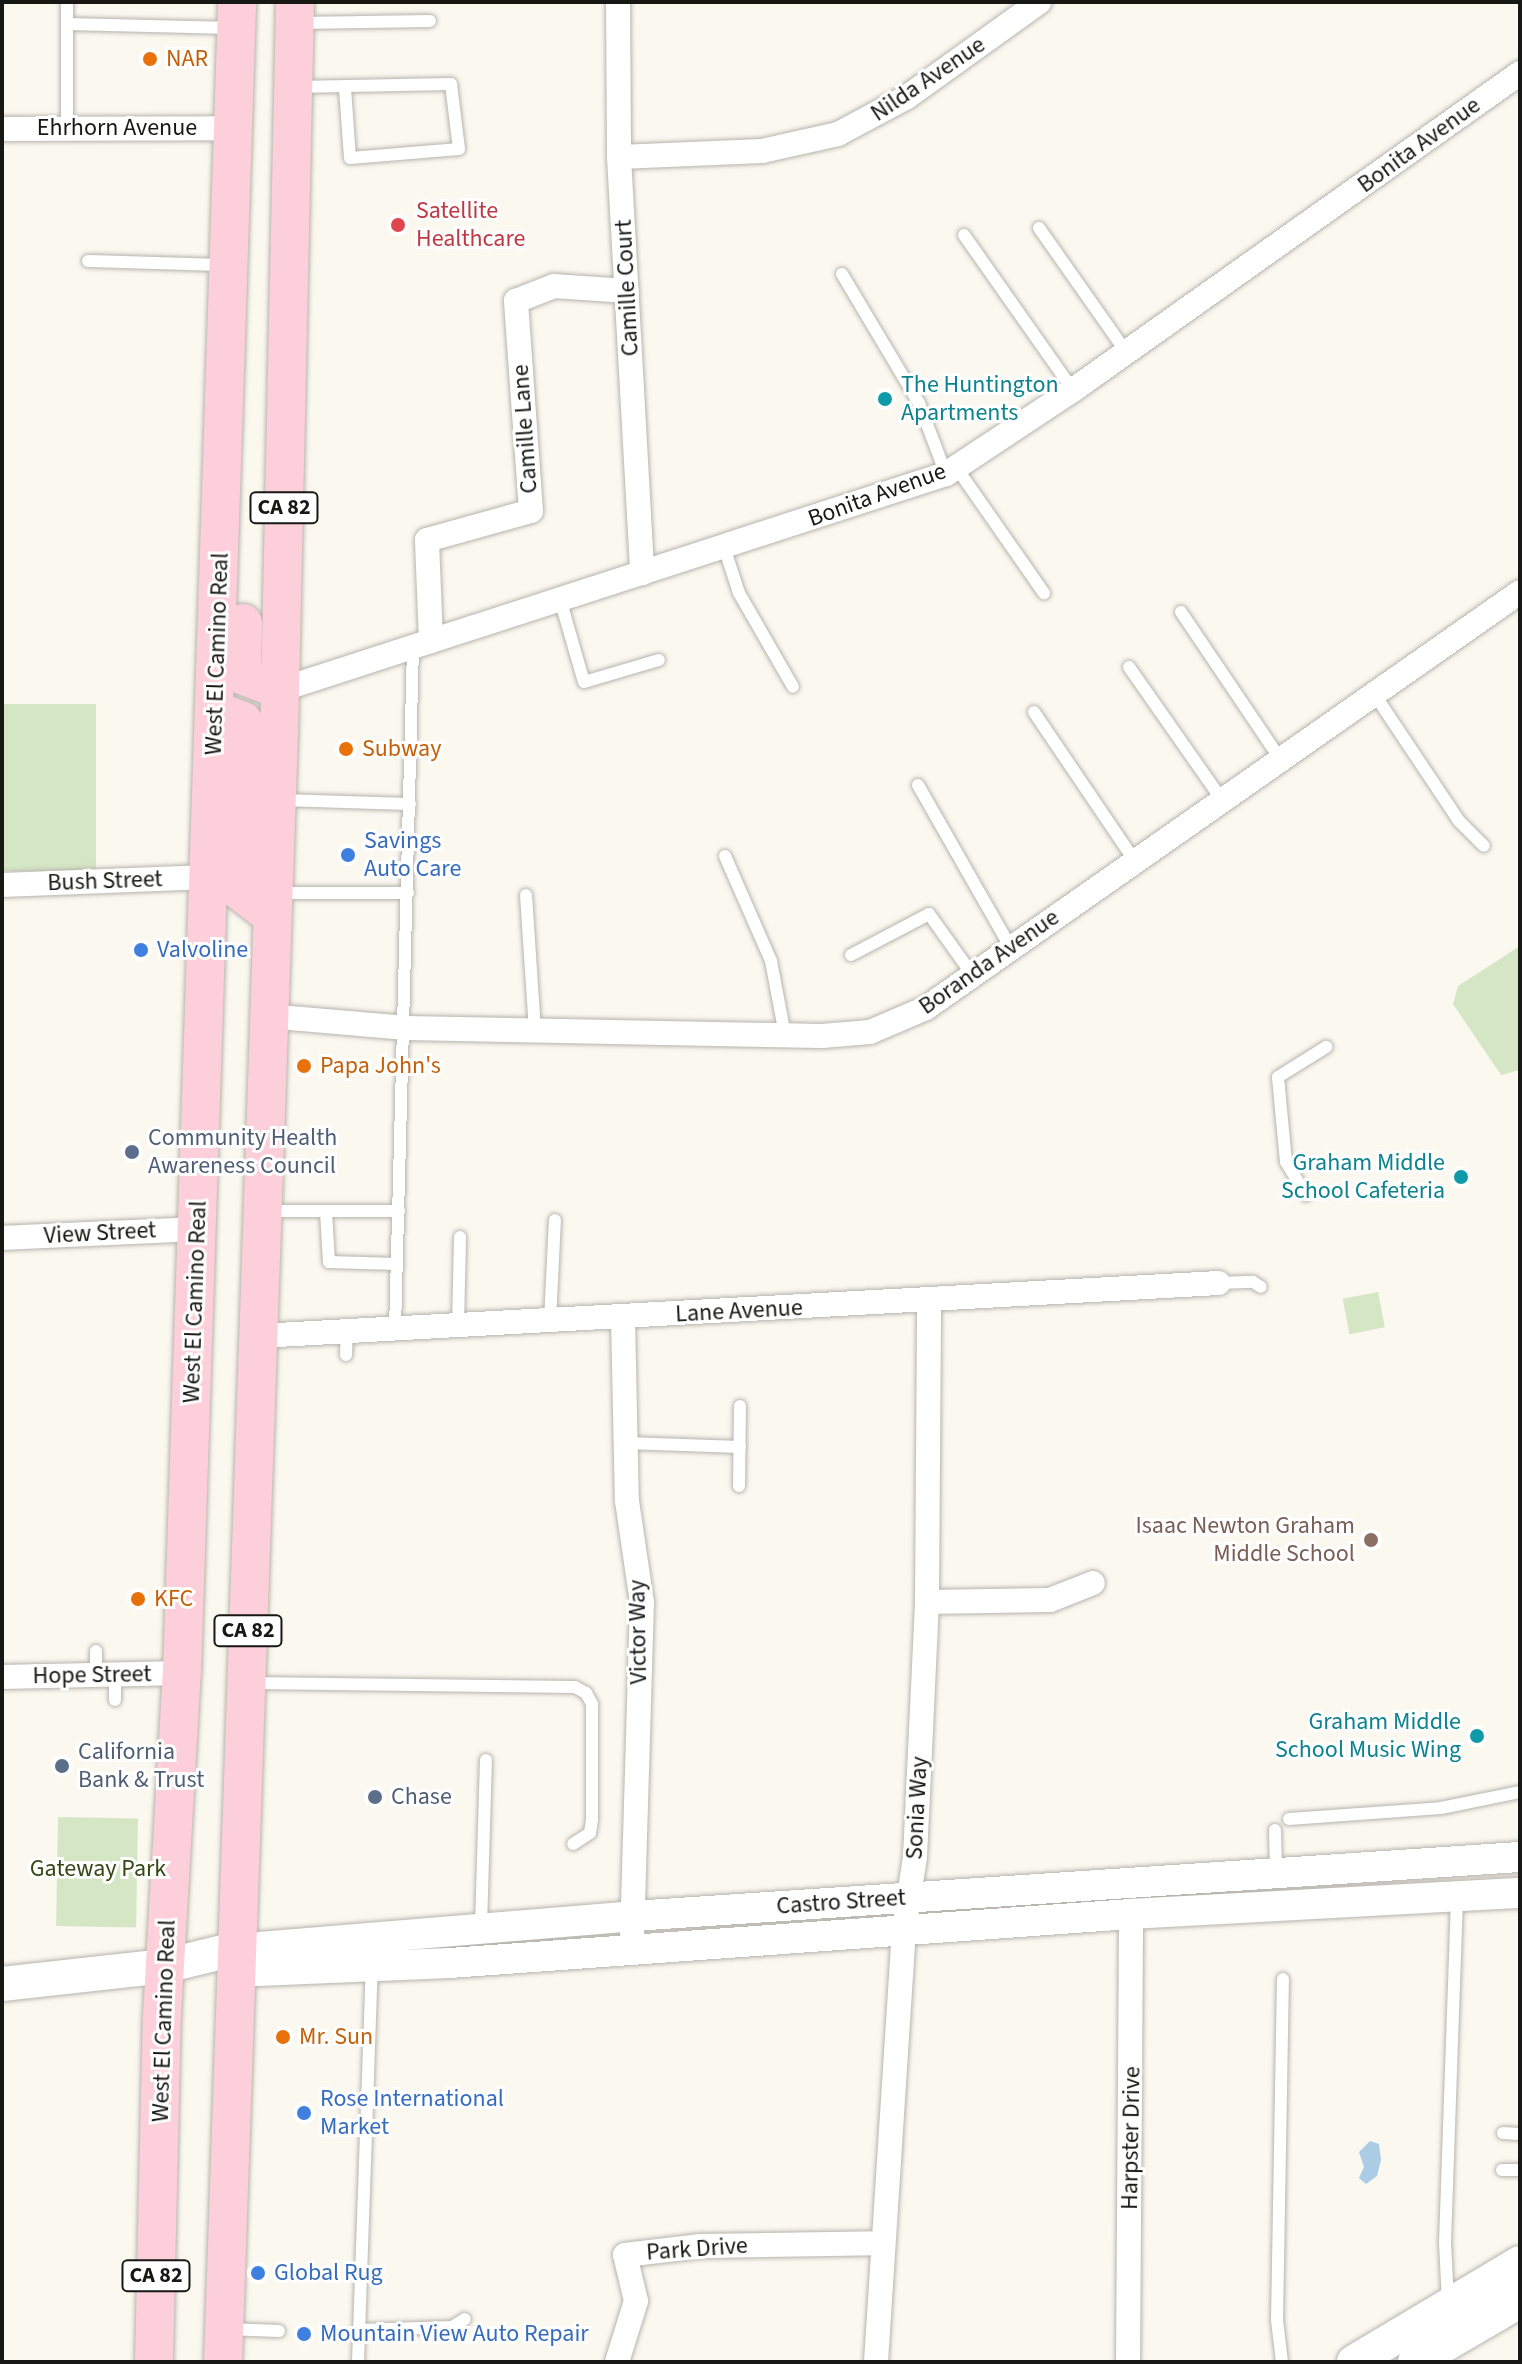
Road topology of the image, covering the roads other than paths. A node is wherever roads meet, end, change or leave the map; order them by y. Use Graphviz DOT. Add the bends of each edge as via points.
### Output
graph roads {
  1 [pos="67,2"];
  2 [pos="618,2"];
  3 [pos="1039,2"];
  4 [pos="295,12"];
  5 [pos="236,15"];
  6 [pos="430,21"];
  7 [pos="67,24"];
  8 [pos="1520,73"];
  9 [pos="293,87"];
  10 [pos="345,89"];
  11 [pos="232,128"];
  12 [pos="2,129"];
  13 [pos="67,129"];
  14 [pos="619,157"];
  15 [pos="1039,228"];
  16 [pos="964,235"];
  17 [pos="88,261"];
  18 [pos="842,274"];
  19 [pos="229,283"];
  20 [pos="627,291"];
  21 [pos="1126,352"];
  22 [pos="1073,390"];
  23 [pos="951,471"];
  24 [pos="724,547"];
  25 [pos="642,573"];
  26 [pos="1520,592"];
  27 [pos="1044,593"];
  28 [pos="560,599"];
  29 [pos="1181,612"];
  30 [pos="422,644"];
  31 [pos="659,660"];
  32 [pos="1129,667"];
  33 [pos="793,687"];
  34 [pos="280,690"];
  35 [pos="1375,695"];
  36 [pos="214,710"];
  37 [pos="1034,712"];
  38 [pos="1281,760"];
  39 [pos="918,785"];
  40 [pos="277,800"];
  41 [pos="1222,800"];
  42 [pos="410,804"];
  43 [pos="1484,846"];
  44 [pos="725,856"];
  45 [pos="1135,861"];
  46 [pos="209,877"];
  47 [pos="2,885"];
  48 [pos="408,893"];
  49 [pos="526,895"];
  50 [pos="273,904"];
  51 [pos="1010,946"];
  52 [pos="851,955"];
  53 [pos="972,974"];
  54 [pos="267,1016"];
  55 [pos="406,1028"];
  56 [pos="535,1031"];
  57 [pos="785,1035"];
  58 [pos="1326,1047"];
  59 [pos="1306,1195"];
  60 [pos="262,1211"];
  61 [pos="399,1211"];
  62 [pos="326,1212"];
  63 [pos="555,1220"];
  64 [pos="197,1229"];
  65 [pos="460,1237"];
  66 [pos="2,1238"];
  67 [pos="397,1264"];
  68 [pos="1219,1283"];
  69 [pos="1261,1287"];
  70 [pos="929,1301"];
  71 [pos="623,1317"];
  72 [pos="550,1321"];
  73 [pos="458,1326"];
  74 [pos="395,1330"];
  75 [pos="259,1336"];
  76 [pos="740,1406"];
  77 [pos="626,1443"];
  78 [pos="740,1447"];
  79 [pos="739,1486"];
  80 [pos="1093,1583"];
  81 [pos="927,1602"];
  82 [pos="102,1667"];
  83 [pos="182,1673"];
  84 [pos="2,1677"];
  85 [pos="246,1683"];
  86 [pos="115,1700"];
  87 [pos="486,1760"];
  88 [pos="1520,1792"];
  89 [pos="1289,1819"];
  90 [pos="1275,1830"];
  91 [pos="573,1844"];
  92 [pos="1520,1857"];
  93 [pos="1276,1873"];
  94 [pos="1520,1893"];
  95 [pos="1457,1896"];
  96 [pos="911,1897"];
  97 [pos="1131,1914"];
  98 [pos="633,1916"];
  99 [pos="481,1927"];
  100 [pos="904,1929"];
  101 [pos="632,1948"];
  102 [pos="234,1960"];
  103 [pos="165,1966"];
  104 [pos="372,1966"];
  105 [pos="1283,1979"];
  106 [pos="2,1984"];
  107 [pos="1503,2133"];
  108 [pos="1520,2134"];
  109 [pos="1502,2170"];
  110 [pos="1520,2170"];
  111 [pos="881,2243"];
  112 [pos="1520,2263"];
  113 [pos="1520,2301"];
  114 [pos="1448,2306"];
  115 [pos="465,2319"];
  116 [pos="359,2330"];
  117 [pos="279,2331"];
  118 [pos="223,2345"];
  119 [pos="154,2362"];
  120 [pos="358,2362"];
  121 [pos="617,2362"];
  122 [pos="876,2362"];
  123 [pos="1128,2362"];
  124 [pos="1282,2362"];
  125 [pos="1354,2362"];
  126 [pos="1415,2362"];
  1 -- 7 [label="lane"];
  2 -- 14 [label="street, Camille Court"];
  3 -- 14 [label="street, Nilda Avenue" via="907,97 838,134 762,151"];
  4 -- 6 [label="lane"];
  4 -- 9 [label="main road, CA 82"];
  5 -- 7 [label="lane"];
  5 -- 11 [label="main road, West El Camino Real / CA 82"];
  7 -- 13 [label="lane"];
  8 -- 21 [label="street, Bonita Avenue"];
  9 -- 10 [label="lane"];
  9 -- 34 [label="main road, CA 82"];
  10 -- 10 [label="lane" via="451,84 459,149 350,158"];
  11 -- 13 [label="street, Ehrhorn Avenue"];
  11 -- 19 [label="main road, West El Camino Real / CA 82"];
  12 -- 13 [label="street, Ehrhorn Avenue"];
  14 -- 20 [label="street, Camille Court"];
  15 -- 21 [label="lane"];
  16 -- 22 [label="lane"];
  17 -- 19 [label="lane"];
  18 -- 23 [label="lane" via="919,403"];
  19 -- 34 [label="main road" via="248,333 242,675"];
  19 -- 36 [label="main road, West El Camino Real / CA 82"];
  20 -- 25 [label="street, Camille Court"];
  20 -- 30 [label="street, Camille Lane" via="554,286 516,301 531,511 427,540"];
  21 -- 22 [label="street, Bonita Avenue"];
  22 -- 23 [label="street, Bonita Avenue"];
  23 -- 24 [label="street, Bonita Avenue"];
  23 -- 27 [label="lane"];
  24 -- 25 [label="street, Bonita Avenue"];
  24 -- 33 [label="lane" via="739,593"];
  25 -- 28 [label="street, Bonita Avenue"];
  26 -- 35 [label="street, Boranda Avenue"];
  28 -- 30 [label="street, Bonita Avenue"];
  28 -- 31 [label="lane" via="584,682"];
  29 -- 38 [label="lane"];
  30 -- 34 [label="street, Bonita Avenue"];
  30 -- 42 [label="lane"];
  32 -- 41 [label="lane"];
  34 -- 40 [label="main road, CA 82"];
  35 -- 38 [label="street, Boranda Avenue"];
  35 -- 43 [label="lane" via="1459,821"];
  36 -- 46 [label="main road, West El Camino Real / CA 82"];
  36 -- 50 [label="main road" via="243,721 237,889"];
  37 -- 45 [label="lane"];
  38 -- 41 [label="street, Boranda Avenue"];
  39 -- 51 [label="lane"];
  40 -- 42 [label="lane"];
  40 -- 50 [label="main road, CA 82"];
  41 -- 45 [label="street, Boranda Avenue"];
  42 -- 48 [label="lane"];
  44 -- 57 [label="lane" via="771,961"];
  45 -- 51 [label="street, Boranda Avenue"];
  46 -- 47 [label="street, Bush Street"];
  46 -- 64 [label="main road, West El Camino Real / CA 82"];
  48 -- 50 [label="lane"];
  48 -- 55 [label="lane"];
  49 -- 56 [label="lane"];
  50 -- 54 [label="main road, CA 82"];
  51 -- 53 [label="street, Boranda Avenue"];
  52 -- 53 [label="lane" via="929,914"];
  53 -- 57 [label="street, Boranda Avenue" via="926,1008 870,1032"];
  54 -- 55 [label="street, Boranda Avenue"];
  54 -- 60 [label="main road, CA 82"];
  55 -- 56 [label="street, Boranda Avenue"];
  55 -- 61 [label="lane"];
  56 -- 57 [label="street, Boranda Avenue"];
  58 -- 59 [label="lane" via="1278,1077 1286,1162"];
  60 -- 62 [label="lane"];
  60 -- 75 [label="main road, CA 82"];
  61 -- 62 [label="lane"];
  61 -- 67 [label="lane"];
  62 -- 67 [label="lane" via="329,1262"];
  63 -- 72 [label="lane"];
  64 -- 66 [label="street, View Street"];
  64 -- 83 [label="main road, West El Camino Real / CA 82" via="179,1558"];
  65 -- 73 [label="lane"];
  67 -- 74 [label="lane"];
  68 -- 69 [label="lane" via="1253,1282"];
  68 -- 70 [label="street, Lane Avenue"];
  70 -- 71 [label="street, Lane Avenue"];
  70 -- 81 [label="street, Sonia Way"];
  71 -- 72 [label="street, Lane Avenue"];
  71 -- 77 [label="street, Victor Way"];
  72 -- 73 [label="street, Lane Avenue"];
  73 -- 74 [label="street, Lane Avenue"];
  74 -- 75 [label="street, Lane Avenue" via="346,1343"];
  75 -- 85 [label="main road, CA 82" via="260,1468"];
  76 -- 78 [label="lane"];
  77 -- 78 [label="lane"];
  77 -- 98 [label="street, Victor Way" via="627,1501 642,1602"];
  78 -- 79 [label="lane"];
  80 -- 81 [label="street" via="1050,1600"];
  81 -- 96 [label="street, Sonia Way"];
  82 -- 83 [label="street, Hope Street"];
  82 -- 84 [label="street, Hope Street"];
  82 -- 86 [label="lane"];
  83 -- 103 [label="main road, West El Camino Real / CA 82" via="169,1798"];
  85 -- 91 [label="lane" via="575,1687 592,1704 592,1820 590,1833"];
  85 -- 102 [label="main road, CA 82"];
  87 -- 99 [label="lane"];
  88 -- 89 [label="lane" via="1441,1808"];
  90 -- 93 [label="lane"];
  92 -- 93 [label="street, Castro Street"];
  93 -- 96 [label="street, Castro Street"];
  94 -- 95 [label="street, Castro Street"];
  95 -- 97 [label="street, Castro Street"];
  95 -- 114 [label="lane" via="1445,2242"];
  96 -- 98 [label="street, Castro Street"];
  96 -- 100 [label="street, Sonia Way"];
  97 -- 100 [label="street, Castro Street"];
  97 -- 123 [label="street, Harpster Drive"];
  98 -- 99 [label="street, Castro Street"];
  98 -- 101 [label="street, Victor Way"];
  99 -- 102 [label="street, Castro Street"];
  100 -- 101 [label="street, Castro Street"];
  100 -- 111 [label="street, Sonia Way"];
  101 -- 104 [label="street, Castro Street"];
  102 -- 103 [label="main road, Castro Street"];
  102 -- 104 [label="street, Castro Street"];
  102 -- 118 [label="main road, CA 82"];
  103 -- 106 [label="main road, Castro Street"];
  103 -- 119 [label="main road, West El Camino Real / CA 82" via="150,2302"];
  104 -- 116 [label="lane"];
  105 -- 124 [label="lane" via="1277,2320"];
  107 -- 108 [label="lane"];
  109 -- 110 [label="lane"];
  111 -- 121 [label="street, Park Drive" via="700,2246 625,2255 636,2301"];
  111 -- 122 [label="street, Sonia Way"];
  112 -- 114 [label="main road"];
  113 -- 126 [label="main road"];
  114 -- 125 [label="main road"];
  115 -- 116 [label="lane" via="452,2327"];
  116 -- 120 [label="lane"];
  117 -- 118 [label="lane"];
}
